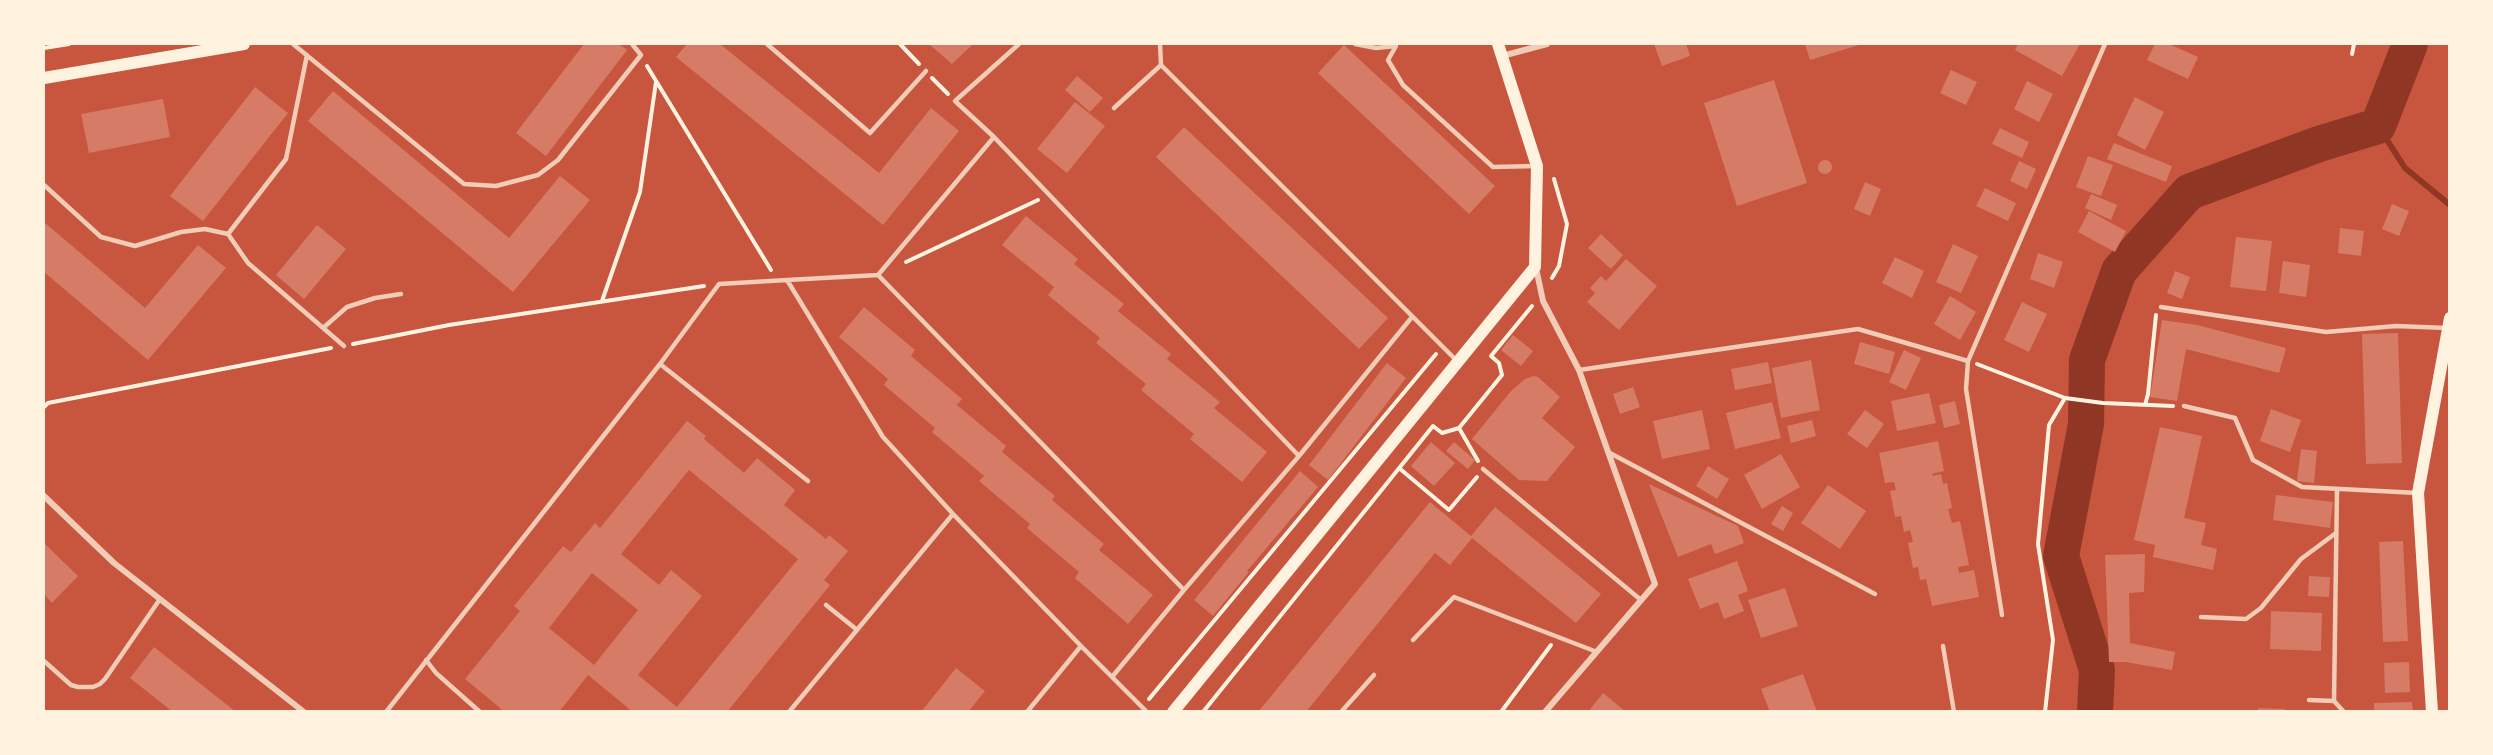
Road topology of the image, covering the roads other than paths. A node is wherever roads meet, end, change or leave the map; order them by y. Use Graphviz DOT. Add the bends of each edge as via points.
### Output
graph roads {
  1 [pos="244,44"];
  2 [pos="293,44"];
  3 [pos="632,44"];
  4 [pos="767,44"];
  5 [pos="1019,44"];
  6 [pos="1160,44"];
  7 [pos="1355,44"];
  8 [pos="1498,44"];
  9 [pos="1547,44"];
  10 [pos="2105,44"];
  11 [pos="1397,45"];
  12 [pos="307,55"];
  13 [pos="1502,56"];
  14 [pos="1161,64"];
  15 [pos="926,71"];
  16 [pos="44,78"];
  17 [pos="1114,108"];
  18 [pos="994,137"];
  19 [pos="1537,166"];
  20 [pos="44,185"];
  21 [pos="228,234"];
  22 [pos="1535,267"];
  23 [pos="878,275"];
  24 [pos="787,280"];
  25 [pos="401,294"];
  26 [pos="2161,307"];
  27 [pos="1412,317"];
  28 [pos="2449,324"];
  29 [pos="323,328"];
  30 [pos="344,346"];
  31 [pos="1968,361"];
  32 [pos="1458,362"];
  33 [pos="660,364"];
  34 [pos="1579,370"];
  35 [pos="2184,406"];
  36 [pos="1608,452"];
  37 [pos="1299,456"];
  38 [pos="1483,469"];
  39 [pos="808,481"];
  40 [pos="2337,489"];
  41 [pos="2418,493"];
  42 [pos="44,496"];
  43 [pos="953,514"];
  44 [pos="2336,533"];
  45 [pos="1184,590"];
  46 [pos="1875,594"];
  47 [pos="160,599"];
  48 [pos="1641,600"];
  49 [pos="826,605"];
  50 [pos="2002,615"];
  51 [pos="2201,617"];
  52 [pos="856,629"];
  53 [pos="1413,640"];
  54 [pos="1081,646"];
  55 [pos="1943,646"];
  56 [pos="1597,652"];
  57 [pos="426,660"];
  58 [pos="44,661"];
  59 [pos="1374,675"];
  60 [pos="1112,677"];
  61 [pos="2309,700"];
  62 [pos="2334,701"];
  63 [pos="1145,709"];
  64 [pos="304,711"];
  65 [pos="386,711"];
  66 [pos="480,711"];
  67 [pos="789,711"];
  68 [pos="1027,711"];
  69 [pos="1173,711"];
  70 [pos="1341,711"];
  71 [pos="1545,711"];
  72 [pos="1954,711"];
  73 [pos="2344,711"];
  74 [pos="2432,711"];
  1 -- 16 [label="main road"];
  2 -- 12 [label="lane"];
  3 -- 12 [label="lane" via="640,55 558,160 538,175 496,186 464,184"];
  4 -- 15 [label="lane" via="870,133"];
  5 -- 18 [label="lane" via="955,101"];
  6 -- 14 [label="lane"];
  7 -- 11 [label="lane" via="1376,48"];
  8 -- 13 [label="main road"];
  9 -- 13 [label="street"];
  10 -- 31 [label="lane"];
  11 -- 19 [label="lane" via="1389,60 1403,85 1493,167"];
  12 -- 21 [label="lane" via="286,159"];
  13 -- 19 [label="main road"];
  14 -- 17 [label="lane"];
  14 -- 27 [label="lane"];
  18 -- 23 [label="lane"];
  18 -- 37 [label="lane"];
  19 -- 22 [label="main road"];
  20 -- 21 [label="lane" via="101,237 135,246 181,232 205,229"];
  21 -- 29 [label="lane" via="248,263"];
  22 -- 32 [label="main road"];
  22 -- 34 [label="street" via="1543,301"];
  23 -- 24 [label="lane"];
  23 -- 45 [label="lane"];
  24 -- 33 [label="lane" via="719,284"];
  24 -- 43 [label="lane" via="883,437"];
  25 -- 29 [label="lane" via="347,307"];
  26 -- 28 [label="lane" via="2326,332"];
  27 -- 32 [label="lane"];
  27 -- 37 [label="lane"];
  28 -- 41 [label="main road"];
  29 -- 30 [label="lane"];
  31 -- 34 [label="lane" via="1858,329"];
  31 -- 50 [label="lane" via="1965,389"];
  32 -- 69 [label="main road"];
  33 -- 39 [label="lane"];
  33 -- 57 [label="lane"];
  34 -- 36 [label="street"];
  35 -- 40 [label="lane" via="2235,418 2253,460 2302,487"];
  36 -- 46 [label="lane"];
  36 -- 48 [label="street" via="1655,584"];
  37 -- 45 [label="lane"];
  38 -- 48 [label="lane"];
  40 -- 41 [label="lane"];
  40 -- 44 [label="lane"];
  41 -- 74 [label="main road"];
  42 -- 47 [label="street" via="114,563"];
  43 -- 52 [label="lane"];
  43 -- 54 [label="lane"];
  44 -- 51 [label="lane" via="2301,559 2261,608 2246,619"];
  44 -- 62 [label="lane"];
  45 -- 60 [label="lane"];
  47 -- 58 [label="lane" via="100,684 71,685"];
  47 -- 64 [label="street"];
  48 -- 56 [label="street"];
  49 -- 52 [label="lane"];
  52 -- 67 [label="lane"];
  53 -- 56 [label="lane" via="1454,597"];
  54 -- 60 [label="lane"];
  54 -- 68 [label="lane"];
  55 -- 72 [label="lane"];
  56 -- 71 [label="street"];
  57 -- 65 [label="lane"];
  57 -- 66 [label="lane"];
  59 -- 70 [label="lane"];
  60 -- 63 [label="lane"];
  61 -- 62 [label="lane"];
  62 -- 73 [label="lane"];
}
